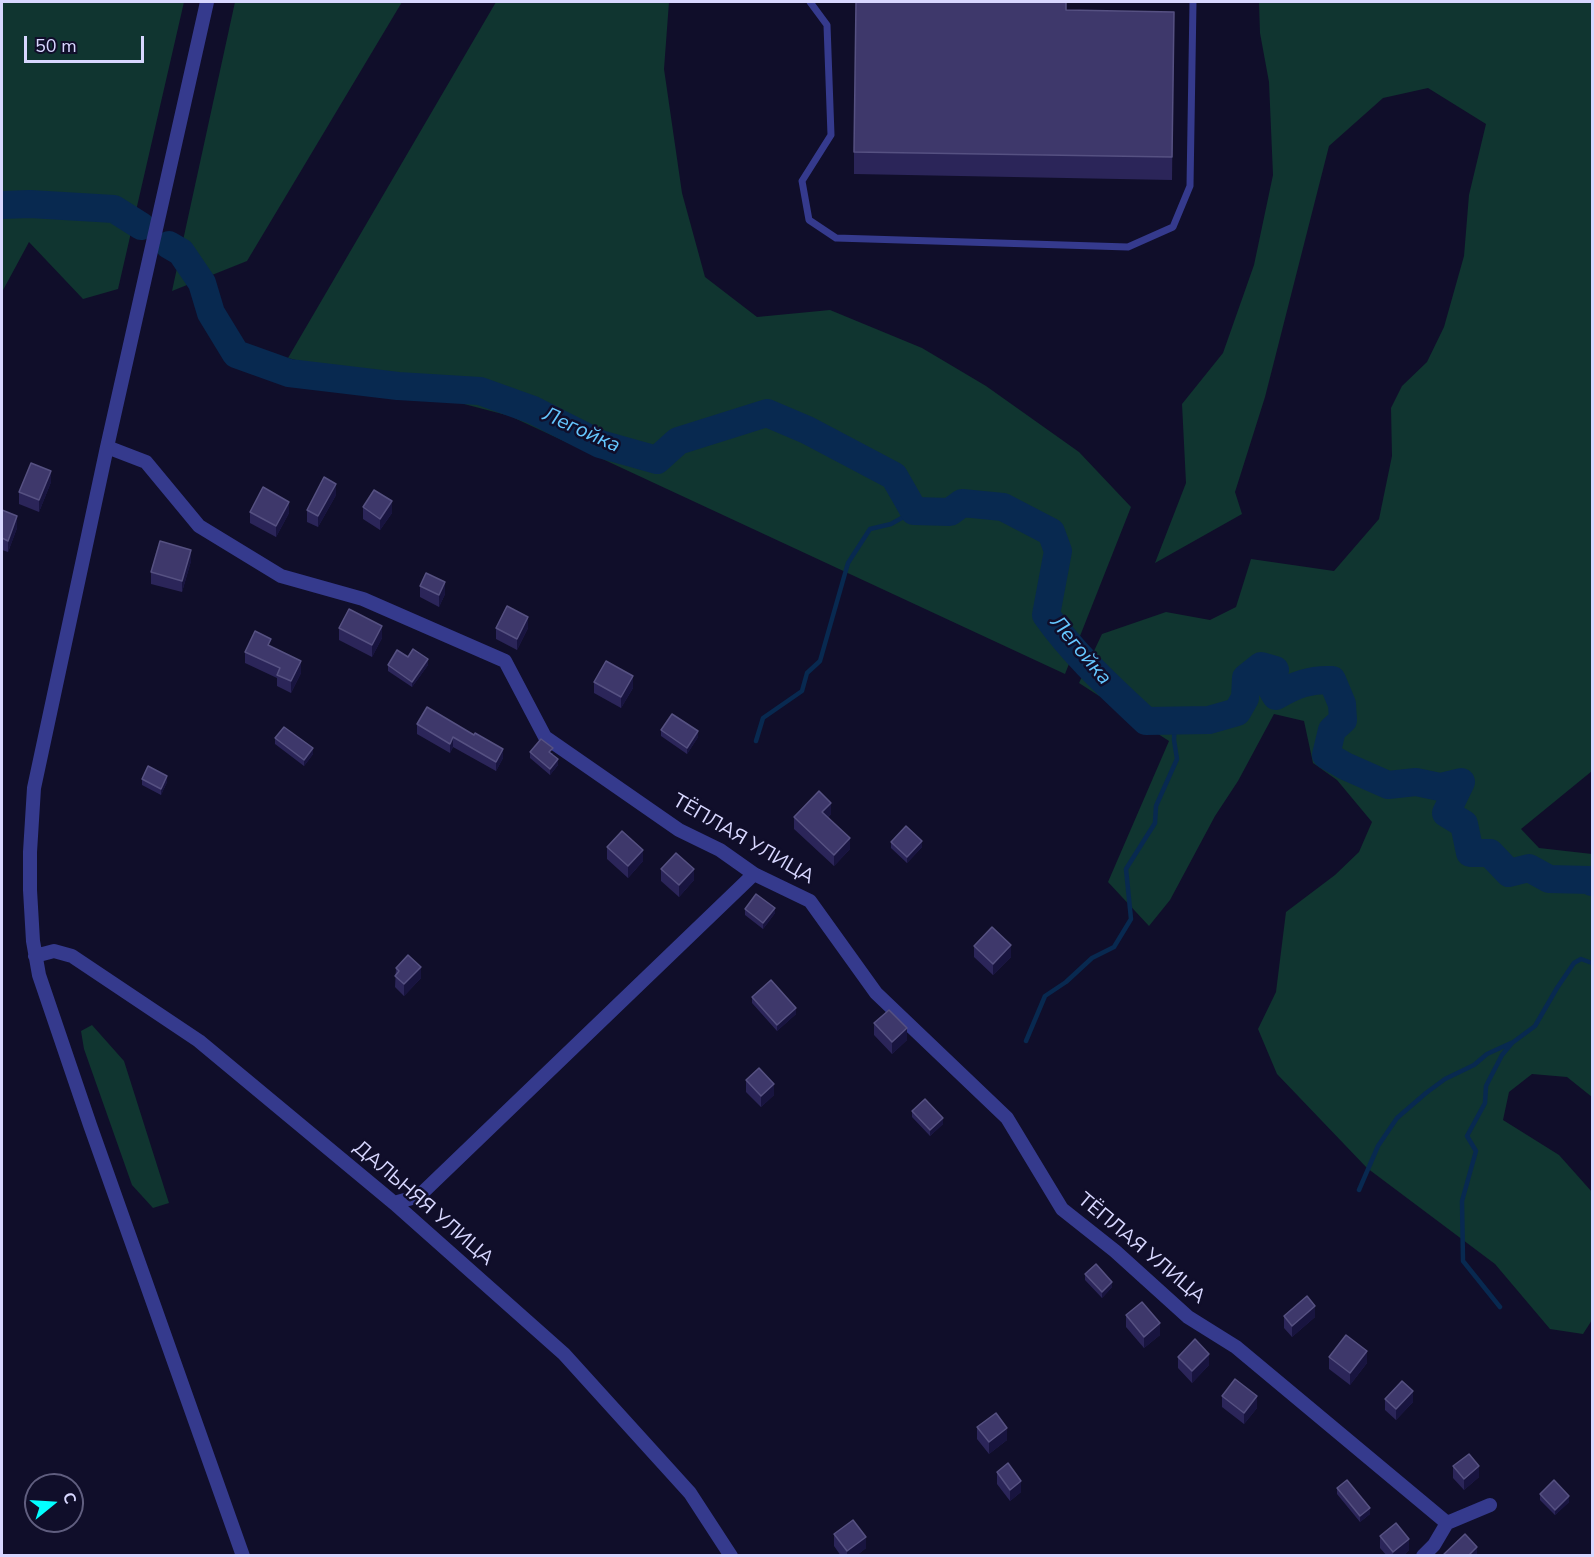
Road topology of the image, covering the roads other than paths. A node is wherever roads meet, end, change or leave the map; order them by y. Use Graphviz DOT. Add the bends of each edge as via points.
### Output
graph roads {
  1 [pos="207,2"];
  2 [pos="810,2"];
  3 [pos="1193,2"];
  4 [pos="107,447"];
  5 [pos="754,874"];
  6 [pos="35,956"];
  7 [pos="394,1203"];
  8 [pos="1490,1505"];
  9 [pos="1447,1522"];
  10 [pos="243,1556"];
  11 [pos="731,1556"];
  12 [pos="1423,1556"];
  1 -- 4 [label="street"];
  2 -- 3 [label="lane" via="827,25 831,135 802,181 809,220 836,238 1128,247 1173,227 1190,186"];
  4 -- 5 [label="street, ТЁПЛАЯ УЛИЦА" via="146,462 199,526 281,576 363,600 505,661 545,736 679,830 720,850"];
  4 -- 6 [label="street" via="34,788 30,881"];
  5 -- 7 [label="street" via="420,1196"];
  5 -- 9 [label="street, ТЁПЛАЯ УЛИЦА" via="810,901 876,993 1007,1118 1062,1209 1188,1317 1236,1347"];
  6 -- 7 [label="street, ДАЛЬНЯЯ УЛИЦА" via="54,951 72,956 199,1041"];
  6 -- 10 [label="street" via="90,1125"];
  7 -- 11 [label="street, ДАЛЬНЯЯ УЛИЦА" via="564,1354 690,1493"];
  8 -- 9 [label="street"];
  9 -- 12 [label="street"];
}
